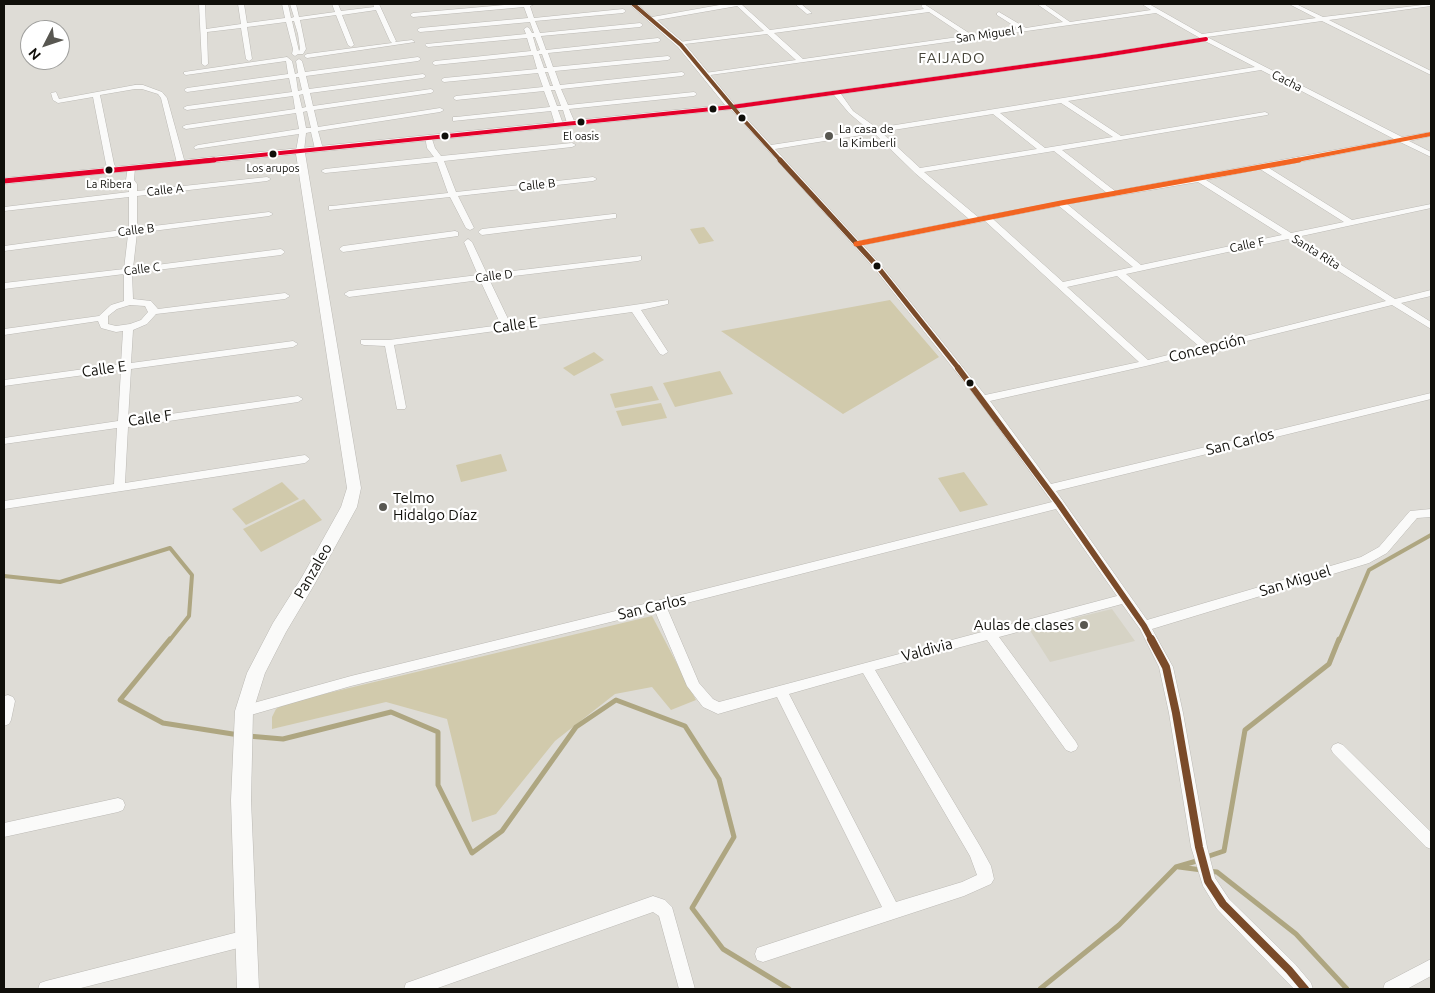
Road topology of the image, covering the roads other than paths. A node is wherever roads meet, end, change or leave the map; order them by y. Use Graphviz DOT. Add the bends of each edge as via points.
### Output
graph roads {
  1 [pos="202,4"];
  2 [pos="241,4"];
  3 [pos="285,4"];
  4 [pos="293,4"];
  5 [pos="335,4"];
  6 [pos="523,4"];
  7 [pos="532,4"];
  8 [pos="633,4"];
  9 [pos="737,4"];
  10 [pos="798,4"];
  11 [pos="921,4"];
  12 [pos="1040,4"];
  13 [pos="1145,4"];
  14 [pos="1292,4"];
  15 [pos="1428,5"];
  16 [pos="377,6"];
  17 [pos="929,10"];
  18 [pos="1157,10"];
  19 [pos="622,11"];
  20 [pos="809,13"];
  21 [pos="338,14"];
  22 [pos="999,14"];
  23 [pos="413,15"];
  24 [pos="297,18"];
  25 [pos="532,19"];
  26 [pos="652,19"];
  27 [pos="1323,19"];
  28 [pos="288,20"];
  29 [pos="524,20"];
  30 [pos="1068,23"];
  31 [pos="244,25"];
  32 [pos="640,25"];
  33 [pos="1024,29"];
  34 [pos="420,30"];
  35 [pos="203,31"];
  36 [pos="769,31"];
  37 [pos="301,34"];
  38 [pos="292,35"];
  39 [pos="538,35"];
  40 [pos="530,36"];
  41 [pos="970,37"];
  42 [pos="1204,37"];
  43 [pos="658,40"];
  44 [pos="393,41"];
  45 [pos="412,42"];
  46 [pos="679,44"];
  47 [pos="350,45"];
  48 [pos="428,45"];
  49 [pos="535,52"];
  50 [pos="544,52"];
  51 [pos="300,56"];
  52 [pos="418,58"];
  53 [pos="668,58"];
  54 [pos="249,59"];
  55 [pos="288,60"];
  56 [pos="801,61"];
  57 [pos="436,62"];
  58 [pos="205,64"];
  59 [pos="1262,68"];
  60 [pos="541,70"];
  61 [pos="550,70"];
  62 [pos="186,73"];
  63 [pos="1431,73"];
  64 [pos="302,74"];
  65 [pos="682,74"];
  66 [pos="705,75"];
  67 [pos="292,76"];
  68 [pos="423,76"];
  69 [pos="444,80"];
  70 [pos="557,88"];
  71 [pos="547,89"];
  72 [pos="187,90"];
  73 [pos="431,91"];
  74 [pos="306,92"];
  75 [pos="54,93"];
  76 [pos="295,93"];
  77 [pos="96,94"];
  78 [pos="694,94"];
  79 [pos="837,94"];
  80 [pos="456,98"];
  81 [pos="1063,101"];
  82 [pos="732,107"];
  83 [pos="187,108"];
  84 [pos="564,108"];
  85 [pos="310,109"];
  86 [pos="553,109"];
  87 [pos="299,110"];
  88 [pos="440,110"];
  89 [pos="995,112"];
  90 [pos="1265,114"];
  91 [pos="456,119"];
  92 [pos="571,123"];
  93 [pos="559,124"];
  94 [pos="186,127"];
  95 [pos="315,129"];
  96 [pos="303,131"];
  97 [pos="876,131"];
  98 [pos="1431,134"];
  99 [pos="432,137"];
  100 [pos="1118,137"];
  101 [pos="1401,140"];
  102 [pos="572,145"];
  103 [pos="198,147"];
  104 [pos="769,148"];
  105 [pos="1055,148"];
  106 [pos="319,149"];
  107 [pos="1043,150"];
  108 [pos="300,151"];
  109 [pos="1431,155"];
  110 [pos="440,160"];
  111 [pos="182,163"];
  112 [pos="1262,167"];
  113 [pos="135,168"];
  114 [pos="113,170"];
  115 [pos="325,171"];
  116 [pos="918,171"];
  117 [pos="267,179"];
  118 [pos="593,179"];
  119 [pos="1199,179"];
  120 [pos="4,181"];
  121 [pos="133,189"];
  122 [pos="1114,194"];
  123 [pos="453,195"];
  124 [pos="1061,203"];
  125 [pos="1431,206"];
  126 [pos="332,208"];
  127 [pos="4,209"];
  128 [pos="269,214"];
  129 [pos="613,216"];
  130 [pos="988,218"];
  131 [pos="977,220"];
  132 [pos="1352,224"];
  133 [pos="470,228"];
  134 [pos="133,231"];
  135 [pos="482,232"];
  136 [pos="455,234"];
  137 [pos="1290,236"];
  138 [pos="468,242"];
  139 [pos="856,244"];
  140 [pos="4,248"];
  141 [pos="343,249"];
  142 [pos="281,252"];
  143 [pos="638,258"];
  144 [pos="1140,268"];
  145 [pos="128,270"];
  146 [pos="1119,273"];
  147 [pos="485,278"];
  148 [pos="1062,285"];
  149 [pos="4,286"];
  150 [pos="1431,293"];
  151 [pos="349,294"];
  152 [pos="285,296"];
  153 [pos="129,302"];
  154 [pos="665,302"];
  155 [pos="1396,302"];
  156 [pos="635,309"];
  157 [pos="153,312"];
  158 [pos="102,318"];
  159 [pos="507,326"];
  160 [pos="1431,326"];
  161 [pos="128,328"];
  162 [pos="4,332"];
  163 [pos="364,342"];
  164 [pos="389,343"];
  165 [pos="293,344"];
  166 [pos="1207,348"];
  167 [pos="663,352"];
  168 [pos="1146,363"];
  169 [pos="125,366"];
  170 [pos="4,383"];
  171 [pos="1431,396"];
  172 [pos="298,399"];
  173 [pos="983,399"];
  174 [pos="401,407"];
  175 [pos="123,422"];
  176 [pos="4,440"];
  177 [pos="305,459"];
  178 [pos="119,488"];
  179 [pos="1048,489"];
  180 [pos="1059,504"];
  181 [pos="4,505"];
  182 [pos="1431,513"];
  183 [pos="1125,599"];
  184 [pos="659,605"];
  185 [pos="1144,626"];
  186 [pos="989,634"];
  187 [pos="866,667"];
  188 [pos="781,691"];
  189 [pos="6,701"];
  190 [pos="244,715"];
  191 [pos="4,720"];
  192 [pos="1071,746"];
  193 [pos="1338,749"];
  194 [pos="118,805"];
  195 [pos="4,830"];
  196 [pos="1431,842"];
  197 [pos="892,911"];
  198 [pos="246,938"];
  199 [pos="763,954"];
  200 [pos="1431,966"];
  201 [pos="46,989"];
  202 [pos="248,989"];
  203 [pos="412,989"];
  204 [pos="687,989"];
  205 [pos="1305,989"];
  206 [pos="1391,989"];
  1 -- 35 [label="street"];
  2 -- 31 [label="street"];
  3 -- 28 [label="street"];
  4 -- 24 [label="street"];
  5 -- 21 [label="street"];
  6 -- 7 [label="street"];
  6 -- 23 [label="street"];
  6 -- 25 [label="street"];
  6 -- 29 [label="street"];
  8 -- 26 [label="street"];
  9 -- 26 [label="street"];
  9 -- 36 [label="street"];
  10 -- 20 [label="street"];
  11 -- 17 [label="street"];
  12 -- 30 [label="street"];
  13 -- 18 [label="street, Cacha"];
  14 -- 27 [label="street"];
  15 -- 27 [label="street"];
  16 -- 21 [label="street"];
  16 -- 44 [label="street"];
  17 -- 36 [label="street"];
  17 -- 41 [label="street"];
  18 -- 30 [label="street, San Miguel 1"];
  18 -- 42 [label="street, Cacha"];
  19 -- 25 [label="street"];
  21 -- 24 [label="street"];
  21 -- 47 [label="street"];
  22 -- 33 [label="street"];
  24 -- 28 [label="street"];
  24 -- 37 [label="street"];
  25 -- 29 [label="street"];
  25 -- 39 [label="street"];
  26 -- 46 [label="street"];
  27 -- 42 [label="street"];
  27 -- 63 [label="street"];
  28 -- 31 [label="street"];
  28 -- 38 [label="street"];
  29 -- 34 [label="street"];
  29 -- 40 [label="street"];
  30 -- 33 [label="street, San Miguel 1"];
  31 -- 35 [label="street"];
  31 -- 54 [label="street"];
  32 -- 39 [label="street"];
  33 -- 41 [label="street, San Miguel 1"];
  35 -- 58 [label="street"];
  36 -- 46 [label="street"];
  36 -- 56 [label="street"];
  37 -- 38 [label="street"];
  37 -- 51 [label="street" via="303,49"];
  38 -- 51 [label="street"];
  39 -- 40 [label="street"];
  39 -- 50 [label="street"];
  40 -- 48 [label="street"];
  40 -- 49 [label="street"];
  41 -- 56 [label="street, San Miguel 1"];
  42 -- 59 [label="street, Cacha"];
  42 -- 79 [label="street" via="1099,56"];
  43 -- 50 [label="street"];
  45 -- 51 [label="street"];
  46 -- 66 [label="street"];
  49 -- 50 [label="street"];
  49 -- 57 [label="street"];
  49 -- 60 [label="street"];
  50 -- 61 [label="street"];
  51 -- 55 [label="street"];
  51 -- 64 [label="street"];
  52 -- 64 [label="street"];
  53 -- 61 [label="street"];
  55 -- 62 [label="street"];
  55 -- 67 [label="street"];
  56 -- 66 [label="street, San Miguel 1"];
  59 -- 81 [label="street"];
  59 -- 101 [label="street, Cacha"];
  60 -- 61 [label="street"];
  60 -- 69 [label="street"];
  60 -- 71 [label="street"];
  61 -- 70 [label="street"];
  64 -- 67 [label="street"];
  64 -- 74 [label="street"];
  65 -- 70 [label="street"];
  66 -- 82 [label="street"];
  67 -- 72 [label="street"];
  67 -- 76 [label="street"];
  68 -- 74 [label="street"];
  70 -- 71 [label="street"];
  70 -- 84 [label="street"];
  71 -- 80 [label="street"];
  71 -- 86 [label="street"];
  73 -- 85 [label="street"];
  74 -- 76 [label="street"];
  74 -- 85 [label="street"];
  75 -- 77 [label="street" via="58,101"];
  76 -- 83 [label="street"];
  76 -- 87 [label="street"];
  77 -- 111 [label="street" via="135,87 160,93"];
  77 -- 114 [label="street"];
  78 -- 84 [label="street"];
  79 -- 82 [label="street"];
  79 -- 97 [label="street" via="852,112"];
  81 -- 89 [label="street"];
  81 -- 100 [label="street"];
  82 -- 92 [label="street"];
  82 -- 104 [label="street"];
  84 -- 86 [label="street"];
  84 -- 92 [label="street"];
  85 -- 87 [label="street"];
  85 -- 95 [label="street"];
  86 -- 91 [label="street"];
  86 -- 93 [label="street"];
  87 -- 94 [label="street"];
  87 -- 96 [label="street"];
  88 -- 95 [label="street"];
  89 -- 97 [label="street"];
  89 -- 107 [label="street"];
  90 -- 100 [label="street"];
  92 -- 93 [label="street"];
  93 -- 99 [label="street"];
  95 -- 96 [label="street"];
  95 -- 106 [label="street"];
  96 -- 103 [label="street"];
  96 -- 108 [label="street"];
  97 -- 104 [label="street"];
  97 -- 116 [label="street"];
  98 -- 101 [label="street"];
  99 -- 106 [label="street"];
  99 -- 110 [label="street" via="431,148"];
  100 -- 105 [label="street"];
  101 -- 109 [label="street, Cacha"];
  101 -- 112 [label="street"];
  102 -- 110 [label="street"];
  104 -- 139 [label="street"];
  105 -- 107 [label="street"];
  105 -- 122 [label="street"];
  106 -- 108 [label="street"];
  107 -- 116 [label="street"];
  108 -- 111 [label="street"];
  108 -- 190 [label="street, Panzaleo" via="354,488 349,507 256,673"];
  110 -- 115 [label="street"];
  110 -- 123 [label="street"];
  111 -- 113 [label="street"];
  112 -- 119 [label="street"];
  112 -- 132 [label="street"];
  113 -- 114 [label="street"];
  113 -- 121 [label="street" via="130,180"];
  114 -- 120 [label="street"];
  116 -- 131 [label="street"];
  117 -- 121 [label="street, Calle A"];
  118 -- 123 [label="street, Calle B"];
  119 -- 122 [label="street"];
  119 -- 137 [label="street, Santa Rita"];
  121 -- 127 [label="street, Calle A"];
  121 -- 134 [label="street"];
  122 -- 124 [label="street"];
  123 -- 126 [label="street, Calle B"];
  123 -- 133 [label="street"];
  124 -- 130 [label="street"];
  124 -- 144 [label="street"];
  125 -- 132 [label="street, Calle F"];
  128 -- 134 [label="street, Calle B"];
  129 -- 135 [label="street"];
  130 -- 131 [label="street"];
  130 -- 148 [label="street"];
  131 -- 139 [label="street"];
  132 -- 137 [label="street, Calle F"];
  133 -- 135 [label="street"];
  133 -- 136 [label="street"];
  134 -- 140 [label="street, Calle B"];
  134 -- 145 [label="street"];
  135 -- 138 [label="street" via="480,238"];
  136 -- 138 [label="street" via="457,240"];
  136 -- 141 [label="street"];
  137 -- 144 [label="street, Calle F"];
  137 -- 155 [label="street, Santa Rita"];
  138 -- 147 [label="street"];
  139 -- 173 [label="street"];
  142 -- 145 [label="street, Calle C"];
  143 -- 147 [label="street, Calle D"];
  144 -- 146 [label="street, Calle F"];
  145 -- 149 [label="street, Calle C"];
  145 -- 153 [label="street"];
  146 -- 148 [label="street, Calle F"];
  146 -- 166 [label="street"];
  147 -- 151 [label="street, Calle D"];
  147 -- 159 [label="street"];
  148 -- 168 [label="street"];
  150 -- 155 [label="street, Concepción"];
  152 -- 157 [label="street"];
  153 -- 157 [label="street" via="148,303"];
  153 -- 158 [label="street" via="108,310"];
  154 -- 156 [label="street, Calle E"];
  155 -- 160 [label="street, Santa Rita"];
  155 -- 166 [label="street, Concepción"];
  156 -- 159 [label="street, Calle E"];
  156 -- 167 [label="street"];
  157 -- 161 [label="street" via="144,322"];
  158 -- 161 [label="street" via="104,326 109,328"];
  158 -- 162 [label="street"];
  159 -- 164 [label="street, Calle E"];
  161 -- 169 [label="street"];
  163 -- 164 [label="street, Calle E"];
  164 -- 174 [label="street"];
  165 -- 169 [label="street, Calle E"];
  166 -- 168 [label="street, Concepción"];
  168 -- 173 [label="street, Concepción"];
  169 -- 170 [label="street, Calle E"];
  169 -- 175 [label="street"];
  171 -- 179 [label="street, San Carlos"];
  172 -- 175 [label="street, Calle F"];
  173 -- 179 [label="street"];
  175 -- 176 [label="street, Calle F"];
  175 -- 178 [label="street"];
  177 -- 178 [label="street"];
  178 -- 181 [label="street"];
  179 -- 180 [label="street"];
  180 -- 183 [label="street"];
  180 -- 184 [label="street, San Carlos"];
  182 -- 185 [label="street, San Miguel" via="1414,514 1383,550 1365,560"];
  183 -- 185 [label="street"];
  183 -- 186 [label="street, Valdivia"];
  184 -- 188 [label="street, Valdivia" via="687,674 708,703 718,708"];
  184 -- 190 [label="street, San Carlos" via="351,681"];
  185 -- 205 [label="street" via="1166,667 1208,881 1223,904"];
  186 -- 187 [label="street, Valdivia"];
  186 -- 192 [label="street"];
  187 -- 188 [label="street, Valdivia"];
  187 -- 197 [label="street" via="975,851 986,879"];
  188 -- 197 [label="street"];
  189 -- 191 [label="street"];
  190 -- 198 [label="street, Panzaleo" via="241,800"];
  193 -- 196 [label="street"];
  194 -- 195 [label="street"];
  197 -- 199 [label="street"];
  198 -- 201 [label="street"];
  198 -- 202 [label="street, Panzaleo"];
  200 -- 206 [label="street"];
  203 -- 204 [label="street" via="653,904 666,912"];
}
